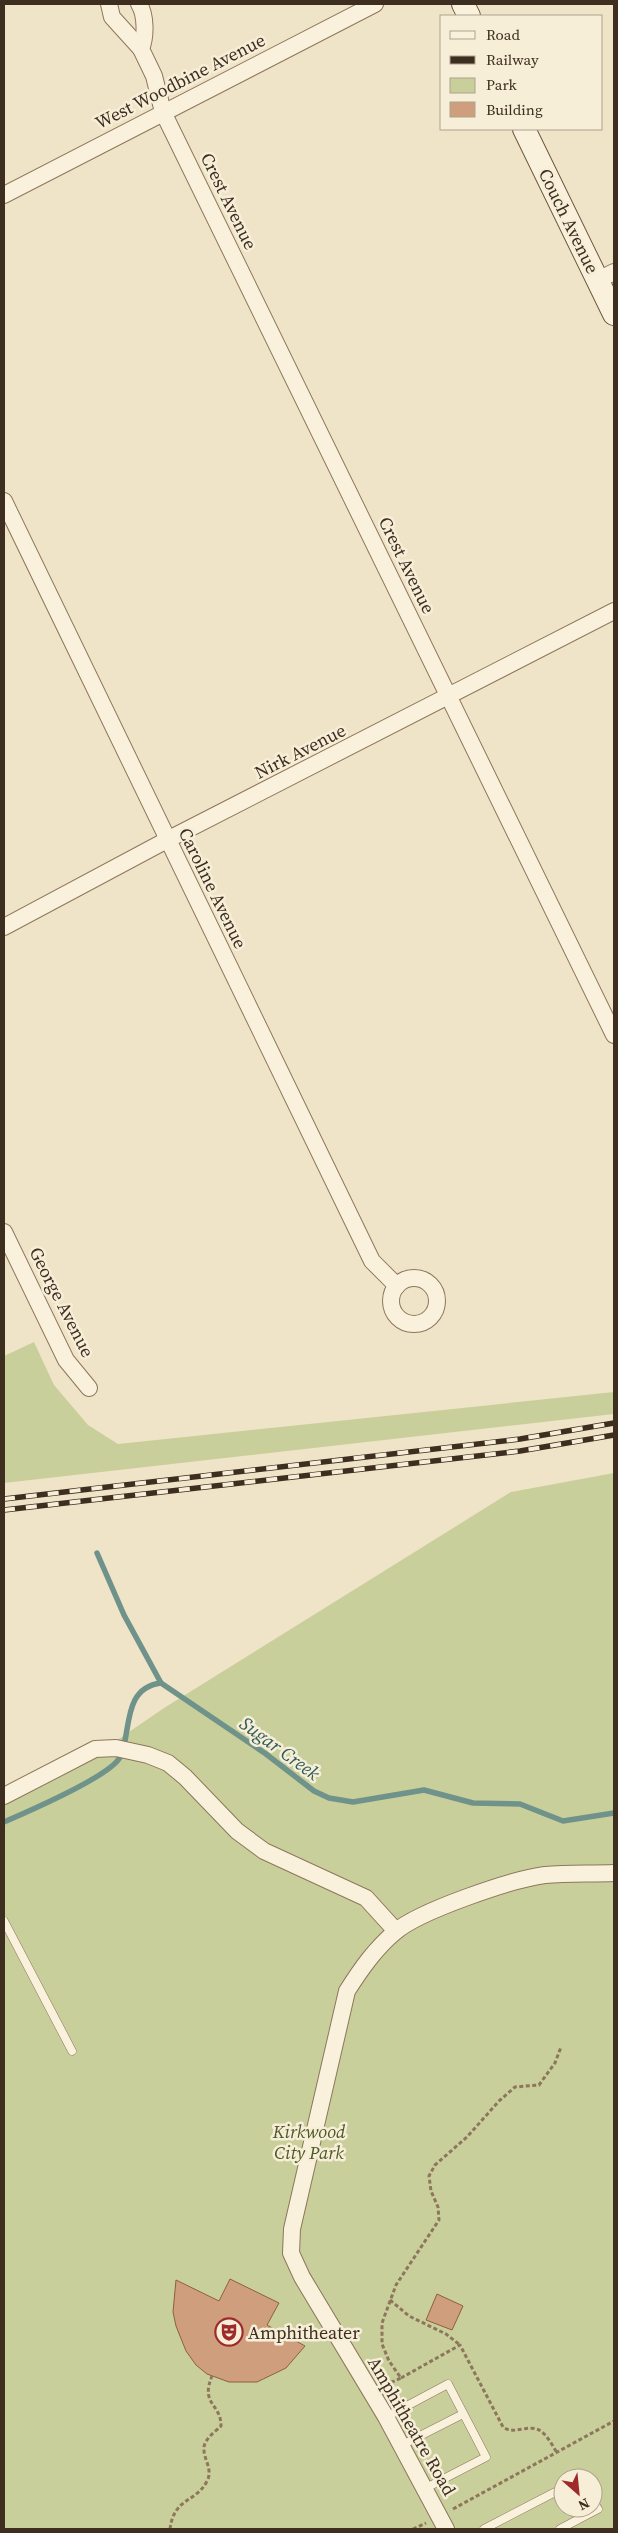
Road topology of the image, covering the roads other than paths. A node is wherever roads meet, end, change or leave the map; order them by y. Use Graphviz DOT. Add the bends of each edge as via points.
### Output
graph roads {
  1 [pos="109,4"];
  2 [pos="139,4"];
  3 [pos="374,4"];
  4 [pos="141,48"];
  5 [pos="163,112"];
  6 [pos="525,130"];
  7 [pos="4,195"];
  8 [pos="606,276"];
  9 [pos="614,314"];
  10 [pos="4,501"];
  11 [pos="614,611"];
  12 [pos="449,697"];
  13 [pos="167,840"];
  14 [pos="4,927"];
  15 [pos="614,1036"];
  16 [pos="4,1232"];
  17 [pos="397,1286"];
  18 [pos="89,1388"];
  19 [pos="4,1796"];
  20 [pos="614,1873"];
  21 [pos="4,1921"];
  22 [pos="396,1930"];
  23 [pos="72,2051"];
  24 [pos="463,2414"];
  25 [pos="386,2417"];
  26 [pos="402,2445"];
  27 [pos="426,2488"];
  28 [pos="553,2493"];
  29 [pos="581,2518"];
  30 [pos="443,2522"];
  31 [pos="484,2529"];
  32 [pos="560,2529"];
  1 -- 4 [label="street" via="112,17"];
  2 -- 4 [label="street" via="144,38"];
  3 -- 5 [label="street, West Woodbine Avenue"];
  4 -- 5 [label="street, Crest Avenue" via="154,76"];
  5 -- 7 [label="street, West Woodbine Avenue"];
  5 -- 12 [label="street, Crest Avenue"];
  6 -- 8 [label="street, Couch Avenue"];
  8 -- 9 [label="street, Couch Avenue"];
  10 -- 13 [label="street, Caroline Avenue"];
  11 -- 12 [label="street, Nirk Avenue"];
  12 -- 13 [label="street, Nirk Avenue"];
  12 -- 15 [label="street, Crest Avenue"];
  13 -- 14 [label="street, Nirk Avenue"];
  13 -- 17 [label="street, Caroline Avenue" via="372,1261"];
  16 -- 18 [label="street, George Avenue" via="66,1360"];
  19 -- 22 [label="street" via="95,1749 116,1748 148,1755 168,1763 185,1777 238,1831 264,1851 366,1898"];
  20 -- 22 [label="street, Amphitheatre Road" via="544,1875 517,1882 440,1908"];
  21 -- 23 [label="lane"];
  22 -- 25 [label="street, Amphitheatre Road" via="368,1958 347,1991 292,2230 291,2254"];
  24 -- 25 [label="lane" via="448,2384"];
  24 -- 26 [label="lane"];
  24 -- 27 [label="lane" via="486,2457"];
  25 -- 26 [label="street, Amphitheatre Road"];
  26 -- 27 [label="street, Amphitheatre Road"];
  27 -- 30 [label="street, Amphitheatre Road"];
  28 -- 31 [label="lane"];
  29 -- 32 [label="lane"];
}
